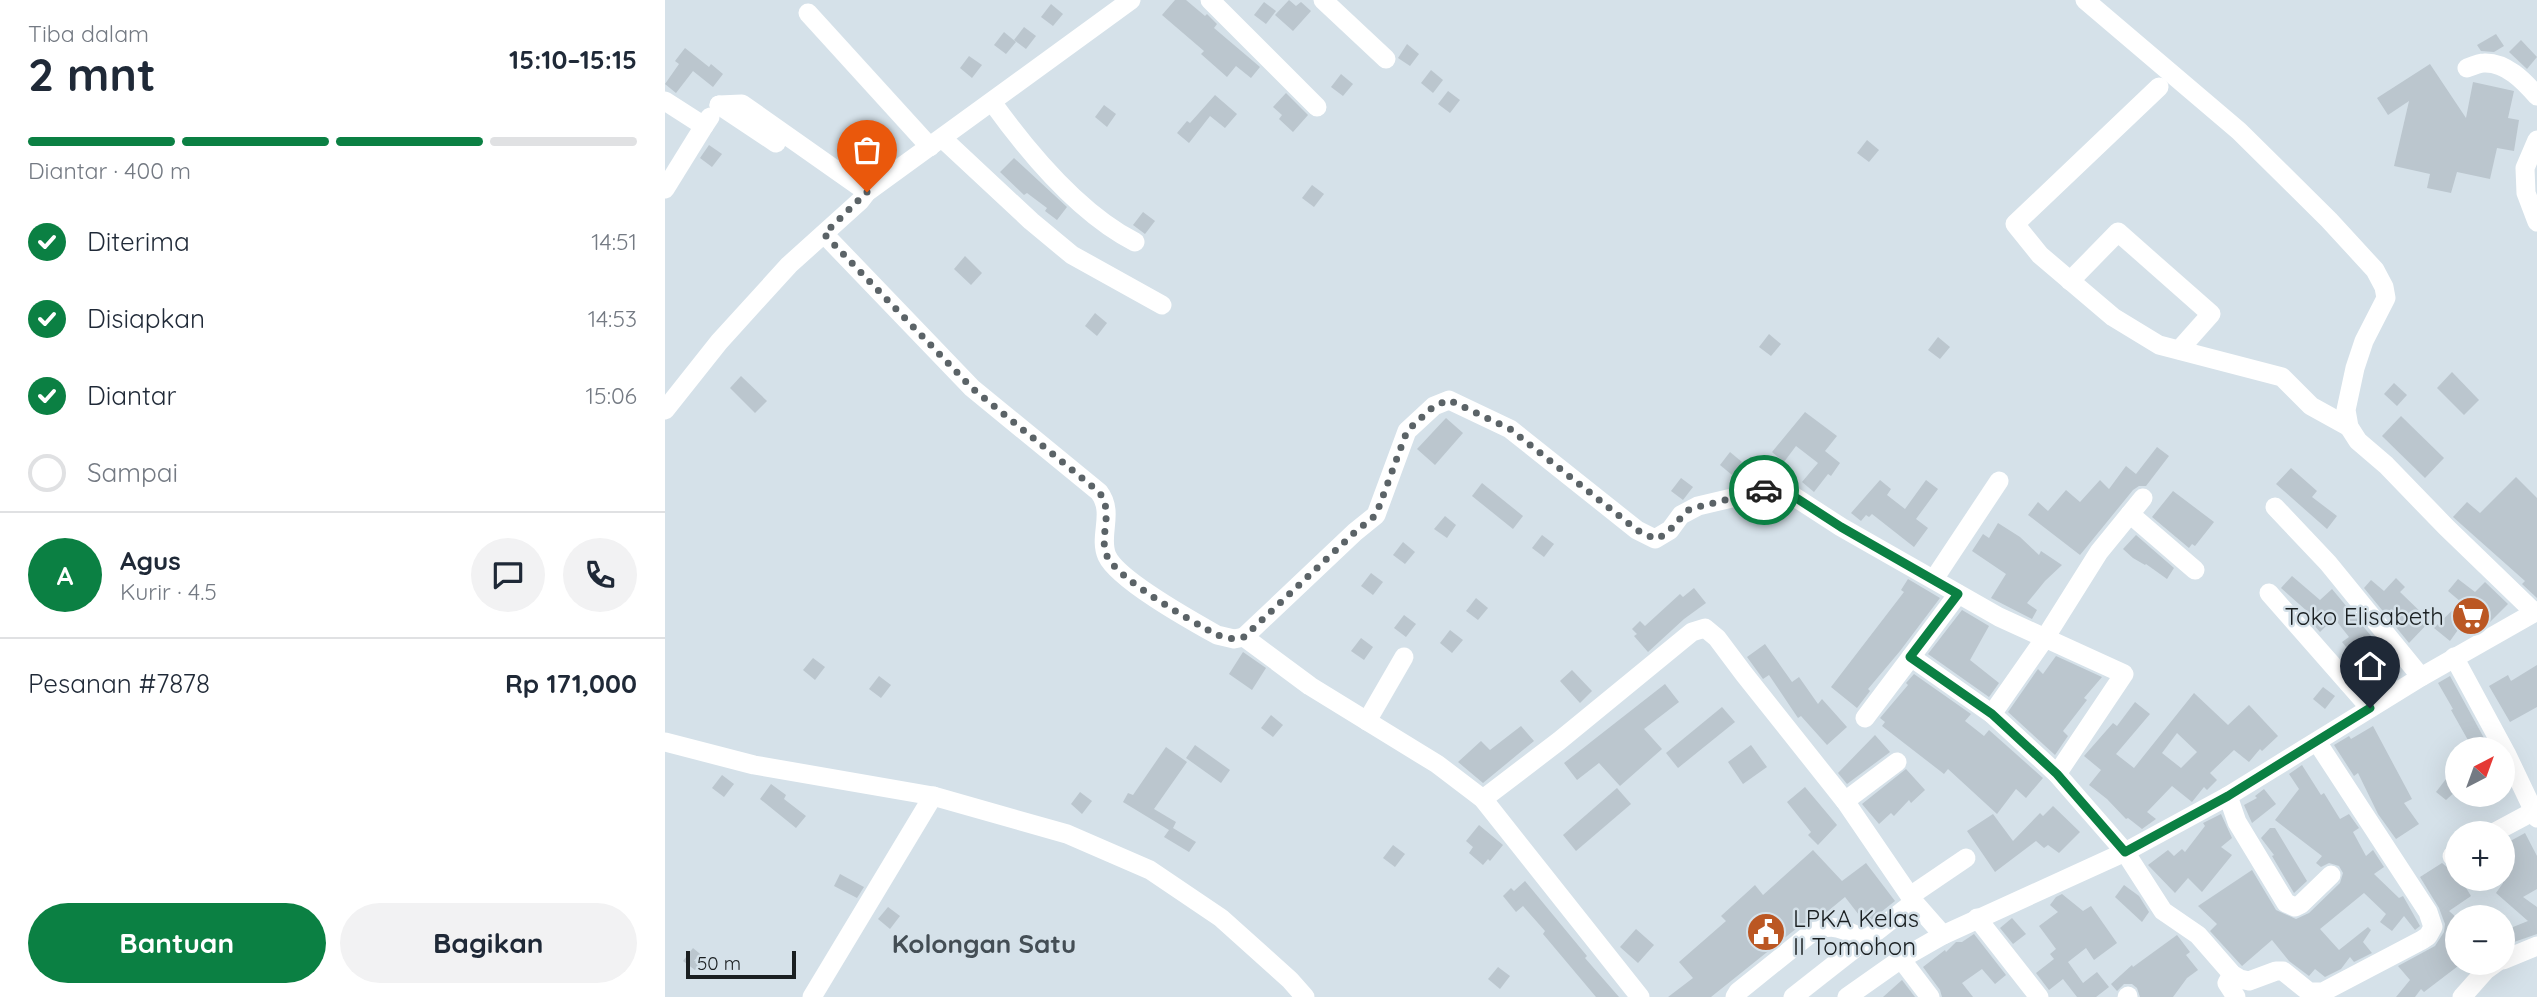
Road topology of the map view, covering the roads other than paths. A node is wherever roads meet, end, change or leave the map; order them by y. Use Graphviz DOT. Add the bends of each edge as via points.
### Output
graph roads {
  1 [pos="1131,0"];
  2 [pos="1210,0"];
  3 [pos="1323,0"];
  4 [pos="2085,0"];
  5 [pos="808,13"];
  6 [pos="1386,59"];
  7 [pos="2467,68"];
  8 [pos="2159,87"];
  9 [pos="2537,96"];
  10 [pos="665,102"];
  11 [pos="992,102"];
  12 [pos="1317,107"];
  13 [pos="704,126"];
  14 [pos="2537,140"];
  15 [pos="936,143"];
  16 [pos="665,189"];
  17 [pos="863,196"];
  18 [pos="2537,222"];
  19 [pos="824,234"];
  20 [pos="1135,242"];
  21 [pos="2070,281"];
  22 [pos="1162,305"];
  23 [pos="2179,350"];
  24 [pos="665,410"];
  25 [pos="2349,427"];
  26 [pos="1999,481"];
  27 [pos="2143,498"];
  28 [pos="2275,507"];
  29 [pos="2130,514"];
  30 [pos="2195,570"];
  31 [pos="1934,579"];
  32 [pos="2269,593"];
  33 [pos="1958,594"];
  34 [pos="2535,612"];
  35 [pos="1244,637"];
  36 [pos="2045,638"];
  37 [pos="1404,657"];
  38 [pos="1910,657"];
  39 [pos="2455,657"];
  40 [pos="2421,677"];
  41 [pos="2370,708"];
  42 [pos="1992,714"];
  43 [pos="1865,718"];
  44 [pos="1367,721"];
  45 [pos="665,741"];
  46 [pos="2317,742"];
  47 [pos="1897,762"];
  48 [pos="2057,774"];
  49 [pos="933,796"];
  50 [pos="2228,796"];
  51 [pos="1483,799"];
  52 [pos="1845,801"];
  53 [pos="2535,814"];
  54 [pos="2515,823"];
  55 [pos="2125,852"];
  56 [pos="1966,858"];
  57 [pos="2331,875"];
  58 [pos="1912,899"];
  59 [pos="1977,918"];
  60 [pos="1943,935"];
  61 [pos="1867,940"];
  62 [pos="2537,946"];
  63 [pos="2515,955"];
  64 [pos="1901,959"];
  65 [pos="2232,974"];
  66 [pos="2482,975"];
  67 [pos="812,997"];
  68 [pos="1305,997"];
  69 [pos="1640,997"];
  70 [pos="1735,997"];
  71 [pos="1793,997"];
  72 [pos="1847,997"];
  73 [pos="1930,997"];
  74 [pos="2039,997"];
  75 [pos="2236,997"];
  76 [pos="2462,997"];
  1 -- 11 [label="street"];
  2 -- 12 [label="street"];
  3 -- 6 [label="street"];
  4 -- 25 [label="street" via="2239,131 2375,270 2386,298 2355,368 2346,410"];
  5 -- 15 [label="street"];
  7 -- 9 [label="street" via="2484,62 2502,67 2521,78"];
  8 -- 21 [label="street" via="2015,224 2040,255"];
  10 -- 13 [label="street"];
  11 -- 15 [label="street"];
  11 -- 20 [label="street" via="1020,141 1079,201 1104,224"];
  13 -- 16 [label="street"];
  13 -- 17 [label="street" via="719,105 742,104"];
  14 -- 18 [label="street" via="2525,168 2526,193"];
  15 -- 17 [label="street"];
  15 -- 22 [label="street" via="1072,255"];
  17 -- 19 [label="street"];
  19 -- 24 [label="street" via="719,342"];
  19 -- 35 [label="street" via="972,388 1099,492 1107,508 1107,556 1116,567 1217,635"];
  21 -- 23 [label="street" via="2113,317 2159,345"];
  21 -- 23 [label="street" via="2118,232 2211,314"];
  23 -- 25 [label="street" via="2281,377 2311,406"];
  25 -- 34 [label="street" via="2358,441"];
  26 -- 31 [label="street"];
  27 -- 29 [label="street"];
  28 -- 40 [label="street" via="2328,563"];
  29 -- 30 [label="street"];
  29 -- 36 [label="street" via="2099,552"];
  31 -- 33 [label="street"];
  31 -- 35 [label="street" via="1778,489 1698,506 1655,539 1510,429 1449,400 1434,406 1407,431 1376,515"];
  32 -- 41 [label="street"];
  33 -- 36 [label="street"];
  33 -- 38 [label="street"];
  34 -- 39 [label="street"];
  35 -- 44 [label="street"];
  36 -- 42 [label="street"];
  36 -- 48 [label="street" via="2123,674"];
  37 -- 44 [label="street"];
  38 -- 42 [label="street"];
  38 -- 43 [label="street"];
  39 -- 40 [label="street"];
  39 -- 53 [label="street"];
  40 -- 41 [label="street"];
  41 -- 46 [label="street"];
  42 -- 48 [label="street"];
  44 -- 51 [label="street"];
  45 -- 49 [label="street" via="754,765"];
  46 -- 50 [label="street"];
  46 -- 65 [label="street" via="2428,912 2433,927 2422,940 2323,992 2309,992 2283,971 2249,981"];
  47 -- 52 [label="street"];
  48 -- 55 [label="street"];
  49 -- 67 [label="street"];
  49 -- 68 [label="street" via="1067,834 1150,870 1221,918"];
  50 -- 55 [label="street"];
  50 -- 57 [label="street" via="2237,822 2286,902 2295,907 2301,904"];
  51 -- 52 [label="street" via="1692,632 1705,628"];
  51 -- 69 [label="street"];
  52 -- 58 [label="street"];
  53 -- 54 [label="street"];
  55 -- 59 [label="street"];
  55 -- 65 [label="street" via="2163,911 2198,935"];
  56 -- 58 [label="street"];
  58 -- 60 [label="street"];
  58 -- 61 [label="street"];
  59 -- 60 [label="street"];
  59 -- 74 [label="street"];
  60 -- 64 [label="street"];
  61 -- 70 [label="street" via="1835,927 1822,927"];
  61 -- 71 [label="street"];
  62 -- 63 [label="street"];
  64 -- 72 [label="street"];
  64 -- 73 [label="street"];
  65 -- 75 [label="street" via="2227,983"];
  66 -- 76 [label="street"];
}
